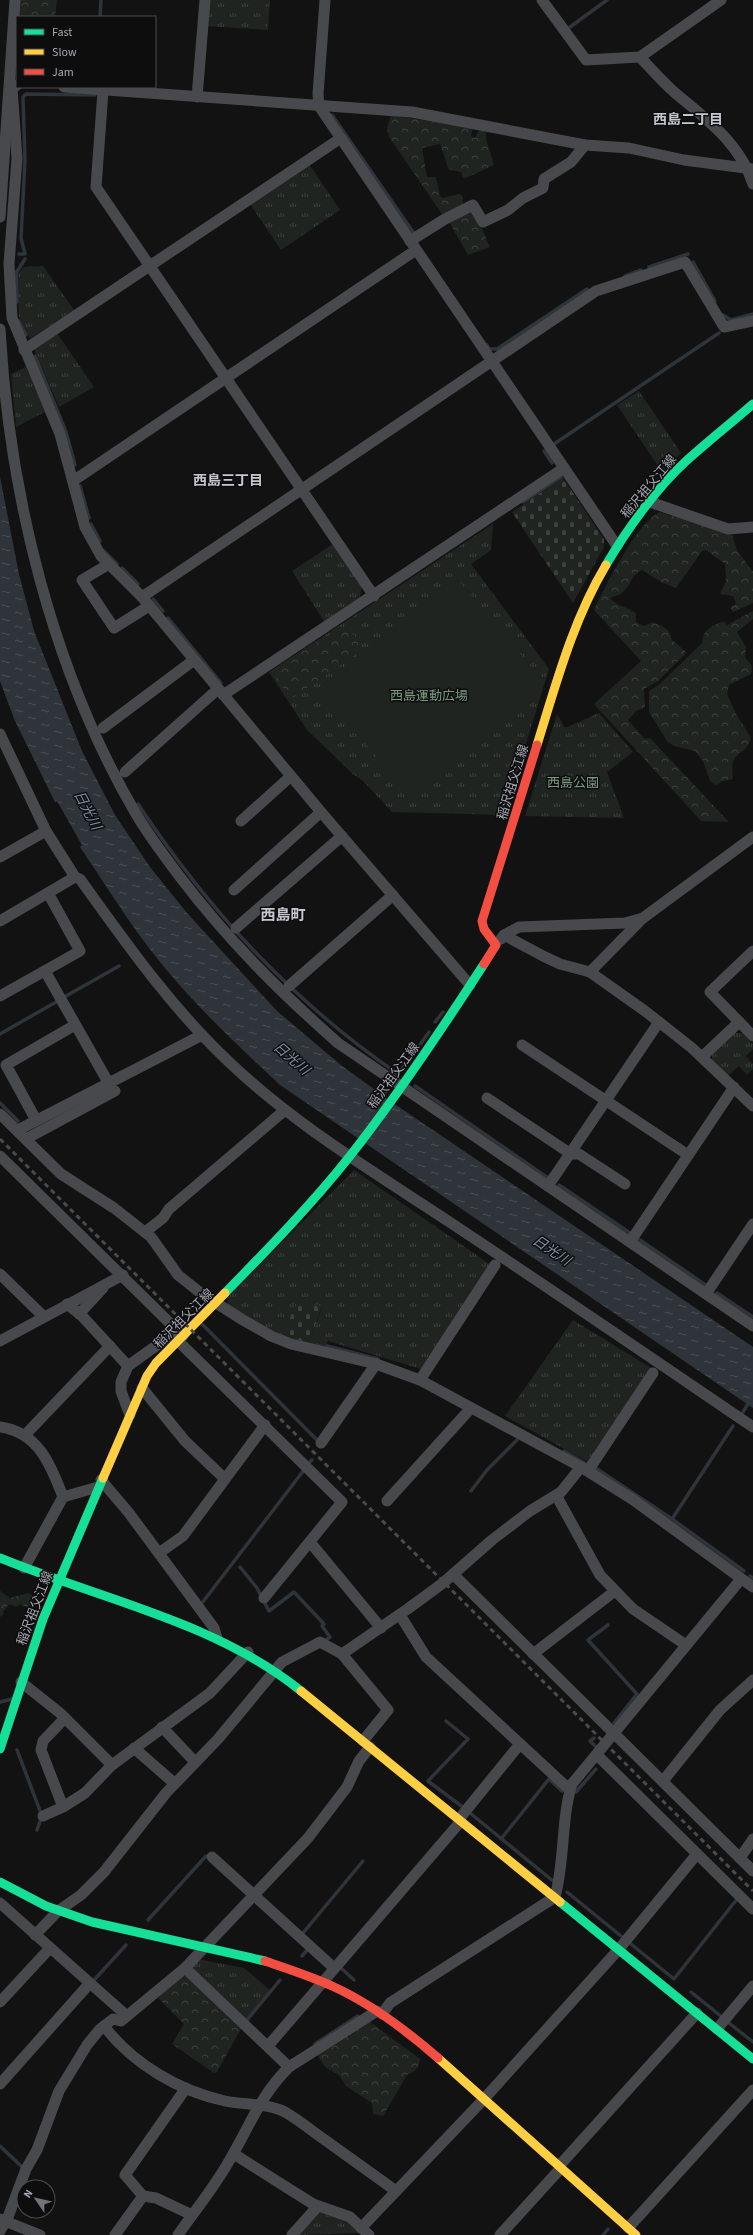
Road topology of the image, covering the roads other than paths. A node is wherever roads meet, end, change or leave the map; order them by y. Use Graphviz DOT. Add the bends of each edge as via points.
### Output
graph roads {
  1 [pos="15,0"];
  2 [pos="205,0"];
  3 [pos="324,0"];
  4 [pos="542,0"];
  5 [pos="722,0"];
  6 [pos="640,57"];
  7 [pos="16,86"];
  8 [pos="74,88"];
  9 [pos="103,91"];
  10 [pos="197,97"];
  11 [pos="319,106"];
  12 [pos="341,138"];
  13 [pos="585,145"];
  14 [pos="750,168"];
  15 [pos="753,184"];
  16 [pos="0,217"];
  17 [pos="413,245"];
  18 [pos="150,267"];
  19 [pos="753,322"];
  20 [pos="0,329"];
  21 [pos="24,350"];
  22 [pos="492,361"];
  23 [pos="226,378"];
  24 [pos="753,404"];
  25 [pos="564,468"];
  26 [pos="73,481"];
  27 [pos="301,489"];
  28 [pos="650,502"];
  29 [pos="753,527"];
  30 [pos="617,546"];
  31 [pos="109,564"];
  32 [pos="374,596"];
  33 [pos="146,601"];
  34 [pos="194,660"];
  35 [pos="221,692"];
  36 [pos="103,728"];
  37 [pos="0,734"];
  38 [pos="125,772"];
  39 [pos="291,776"];
  40 [pos="321,812"];
  41 [pos="241,822"];
  42 [pos="46,831"];
  43 [pos="342,836"];
  44 [pos="753,837"];
  45 [pos="0,858"];
  46 [pos="75,877"];
  47 [pos="234,890"];
  48 [pos="48,893"];
  49 [pos="393,895"];
  50 [pos="643,918"];
  51 [pos="0,921"];
  52 [pos="236,928"];
  53 [pos="504,934"];
  54 [pos="496,945"];
  55 [pos="753,951"];
  56 [pos="45,971"];
  57 [pos="590,972"];
  58 [pos="470,985"];
  59 [pos="289,986"];
  60 [pos="0,996"];
  61 [pos="659,1022"];
  62 [pos="739,1022"];
  63 [pos="75,1025"];
  64 [pos="202,1035"];
  65 [pos="753,1036"];
  66 [pos="522,1045"];
  67 [pos="702,1057"];
  68 [pos="108,1082"];
  69 [pos="400,1087"];
  70 [pos="734,1087"];
  71 [pos="115,1091"];
  72 [pos="487,1098"];
  73 [pos="606,1101"];
  74 [pos="753,1106"];
  75 [pos="285,1110"];
  76 [pos="0,1114"];
  77 [pos="36,1120"];
  78 [pos="18,1130"];
  79 [pos="26,1139"];
  80 [pos="571,1154"];
  81 [pos="351,1155"];
  82 [pos="688,1155"];
  83 [pos="0,1156"];
  84 [pos="625,1184"];
  85 [pos="548,1186"];
  86 [pos="753,1224"];
  87 [pos="144,1232"];
  88 [pos="630,1242"];
  89 [pos="494,1265"];
  90 [pos="0,1274"];
  91 [pos="123,1274"];
  92 [pos="110,1281"];
  93 [pos="706,1294"];
  94 [pos="216,1303"];
  95 [pos="67,1304"];
  96 [pos="79,1314"];
  97 [pos="43,1316"];
  98 [pos="753,1326"];
  99 [pos="180,1336"];
  100 [pos="0,1341"];
  101 [pos="110,1346"];
  102 [pos="376,1364"];
  103 [pos="128,1366"];
  104 [pos="653,1373"];
  105 [pos="420,1380"];
  106 [pos="142,1388"];
  107 [pos="471,1408"];
  108 [pos="130,1415"];
  109 [pos="265,1425"];
  110 [pos="0,1427"];
  111 [pos="753,1427"];
  112 [pos="26,1434"];
  113 [pos="321,1443"];
  114 [pos="584,1469"];
  115 [pos="225,1479"];
  116 [pos="100,1484"];
  117 [pos="556,1495"];
  118 [pos="63,1498"];
  119 [pos="387,1501"];
  120 [pos="310,1542"];
  121 [pos="159,1552"];
  122 [pos="0,1558"];
  123 [pos="24,1568"];
  124 [pos="453,1574"];
  125 [pos="741,1579"];
  126 [pos="58,1581"];
  127 [pos="753,1587"];
  128 [pos="616,1591"];
  129 [pos="264,1598"];
  130 [pos="400,1615"];
  131 [pos="381,1628"];
  132 [pos="217,1638"];
  133 [pos="686,1645"];
  134 [pos="248,1652"];
  135 [pos="342,1654"];
  136 [pos="533,1654"];
  137 [pos="276,1671"];
  138 [pos="753,1680"];
  139 [pos="20,1682"];
  140 [pos="65,1718"];
  141 [pos="162,1727"];
  142 [pos="615,1734"];
  143 [pos="366,1744"];
  144 [pos="520,1744"];
  145 [pos="134,1748"];
  146 [pos="0,1749"];
  147 [pos="597,1755"];
  148 [pos="195,1762"];
  149 [pos="112,1765"];
  150 [pos="663,1781"];
  151 [pos="174,1783"];
  152 [pos="570,1790"];
  153 [pos="63,1807"];
  154 [pos="43,1816"];
  155 [pos="460,1820"];
  156 [pos="753,1839"];
  157 [pos="696,1854"];
  158 [pos="212,1857"];
  159 [pos="740,1858"];
  160 [pos="753,1871"];
  161 [pos="0,1882"];
  162 [pos="254,1895"];
  163 [pos="555,1898"];
  164 [pos="0,1903"];
  165 [pos="753,1909"];
  166 [pos="58,1911"];
  167 [pos="36,1935"];
  168 [pos="50,1948"];
  169 [pos="203,1948"];
  170 [pos="619,1949"];
  171 [pos="185,1968"];
  172 [pos="334,1968"];
  173 [pos="322,1982"];
  174 [pos="90,1984"];
  175 [pos="753,1986"];
  176 [pos="0,2002"];
  177 [pos="379,2012"];
  178 [pos="697,2013"];
  179 [pos="127,2016"];
  180 [pos="104,2026"];
  181 [pos="717,2030"];
  182 [pos="268,2046"];
  183 [pos="753,2058"];
  184 [pos="288,2067"];
  185 [pos="0,2084"];
  186 [pos="186,2088"];
  187 [pos="753,2090"];
  188 [pos="484,2099"];
  189 [pos="258,2106"];
  190 [pos="234,2154"];
  191 [pos="560,2167"];
  192 [pos="396,2191"];
  193 [pos="142,2196"];
  194 [pos="318,2206"];
  195 [pos="192,2215"];
  196 [pos="3,2219"];
  197 [pos="0,2230"];
  198 [pos="365,2231"];
  199 [pos="632,2232"];
  200 [pos="40,2235"];
  201 [pos="115,2235"];
  202 [pos="178,2235"];
  203 [pos="292,2235"];
  204 [pos="500,2235"];
  1 -- 16 [label="street"];
  2 -- 10 [label="street"];
  3 -- 11 [label="street"];
  4 -- 6 [label="street" via="586,60"];
  5 -- 6 [label="street"];
  6 -- 14 [label="street" via="672,90 727,137"];
  7 -- 21 [label="street" via="12,88 17,158 9,264 12,318"];
  8 -- 9 [label="street"];
  9 -- 10 [label="street"];
  9 -- 18 [label="street" via="96,187"];
  10 -- 11 [label="street"];
  11 -- 12 [label="street"];
  11 -- 13 [label="street" via="412,112"];
  12 -- 17 [label="street"];
  12 -- 18 [label="street"];
  13 -- 14 [label="street" via="629,148 684,160"];
  13 -- 17 [label="street" via="571,162 544,179 543,188 523,198 508,210 483,222 474,205 445,219"];
  14 -- 15 [label="street"];
  17 -- 22 [label="street"];
  17 -- 23 [label="street"];
  18 -- 21 [label="street"];
  18 -- 23 [label="street"];
  19 -- 22 [label="street" via="724,327 685,262 596,291"];
  20 -- 69 [label="street" via="3,387 20,486 43,594 70,674 108,761 136,814 157,846 242,952 288,999 338,1043"];
  21 -- 26 [label="street" via="60,434"];
  22 -- 25 [label="street"];
  22 -- 27 [label="street"];
  23 -- 26 [label="street"];
  23 -- 27 [label="street"];
  24 -- 28 [label="street, 稲沢祖父江線" via="683,464"];
  25 -- 30 [label="street"];
  25 -- 32 [label="street"];
  26 -- 31 [label="street" via="85,527 101,556"];
  27 -- 32 [label="street"];
  27 -- 33 [label="street"];
  28 -- 29 [label="street" via="728,529"];
  28 -- 30 [label="street, 稲沢祖父江線"];
  30 -- 54 [label="street, 稲沢祖父江線" via="594,585 563,662 482,921 484,929"];
  31 -- 33 [label="street"];
  31 -- 33 [label="street" via="82,580 114,628"];
  32 -- 35 [label="street"];
  33 -- 34 [label="street"];
  34 -- 35 [label="street"];
  34 -- 36 [label="street"];
  35 -- 38 [label="street"];
  35 -- 39 [label="street"];
  37 -- 42 [label="street"];
  39 -- 40 [label="street"];
  39 -- 41 [label="street"];
  40 -- 43 [label="street"];
  40 -- 47 [label="street"];
  42 -- 45 [label="street"];
  42 -- 46 [label="street"];
  43 -- 49 [label="street"];
  43 -- 52 [label="street"];
  44 -- 50 [label="street"];
  46 -- 48 [label="street"];
  46 -- 64 [label="street" via="80,879 142,966"];
  48 -- 51 [label="street"];
  48 -- 56 [label="street" via="80,951"];
  49 -- 58 [label="street"];
  49 -- 59 [label="street"];
  50 -- 53 [label="street" via="625,923 519,927"];
  50 -- 57 [label="street"];
  53 -- 54 [label="street"];
  53 -- 57 [label="street" via="560,964"];
  54 -- 58 [label="street, 稲沢祖父江線"];
  55 -- 62 [label="street" via="710,992"];
  56 -- 60 [label="street"];
  56 -- 63 [label="street"];
  57 -- 61 [label="street"];
  58 -- 69 [label="street, 稲沢祖父江線"];
  61 -- 67 [label="street"];
  61 -- 73 [label="street"];
  62 -- 65 [label="street"];
  62 -- 67 [label="street"];
  63 -- 68 [label="street"];
  63 -- 77 [label="street" via="6,1065"];
  64 -- 68 [label="street" via="114,1082"];
  64 -- 75 [label="street" via="232,1065"];
  66 -- 73 [label="street"];
  67 -- 70 [label="street"];
  68 -- 77 [label="street"];
  69 -- 81 [label="street, 稲沢祖父江線"];
  69 -- 85 [label="street"];
  70 -- 74 [label="street"];
  70 -- 82 [label="street"];
  71 -- 79 [label="street"];
  72 -- 80 [label="street"];
  73 -- 80 [label="street"];
  73 -- 82 [label="street"];
  75 -- 81 [label="street"];
  75 -- 87 [label="street"];
  76 -- 78 [label="street"];
  77 -- 78 [label="street"];
  78 -- 79 [label="street"];
  79 -- 87 [label="street" via="60,1174 114,1208"];
  80 -- 84 [label="street" via="579,1154"];
  80 -- 85 [label="street"];
  81 -- 94 [label="street, 稲沢祖父江線" via="303,1212"];
  81 -- 111 [label="street"];
  82 -- 88 [label="street"];
  83 -- 91 [label="street"];
  85 -- 88 [label="street"];
  86 -- 93 [label="street"];
  87 -- 94 [label="street" via="151,1237 178,1275"];
  88 -- 93 [label="street"];
  89 -- 105 [label="street"];
  90 -- 97 [label="street"];
  91 -- 92 [label="street"];
  91 -- 99 [label="street"];
  92 -- 95 [label="street"];
  92 -- 96 [label="street"];
  93 -- 98 [label="street"];
  94 -- 99 [label="street, 稲沢祖父江線"];
  94 -- 102 [label="street" via="271,1336 291,1344"];
  95 -- 96 [label="street"];
  95 -- 97 [label="street"];
  96 -- 101 [label="street"];
  97 -- 100 [label="street"];
  99 -- 103 [label="street"];
  99 -- 106 [label="street, 稲沢祖父江線" via="156,1363"];
  99 -- 109 [label="street"];
  101 -- 103 [label="street"];
  101 -- 112 [label="street"];
  102 -- 105 [label="street"];
  102 -- 113 [label="street"];
  103 -- 108 [label="street" via="121,1382 121,1391"];
  104 -- 114 [label="street"];
  105 -- 107 [label="street"];
  106 -- 108 [label="street, 稲沢祖父江線"];
  106 -- 115 [label="street" via="185,1441"];
  107 -- 114 [label="street"];
  107 -- 119 [label="street"];
  108 -- 116 [label="street, 稲沢祖父江線"];
  109 -- 115 [label="street"];
  109 -- 120 [label="street" via="342,1502"];
  110 -- 112 [label="street"];
  112 -- 118 [label="street" via="51,1466"];
  114 -- 117 [label="street"];
  114 -- 125 [label="street" via="632,1499"];
  115 -- 121 [label="street" via="182,1536"];
  116 -- 118 [label="street"];
  116 -- 121 [label="street" via="129,1513"];
  116 -- 126 [label="street, 稲沢祖父江線"];
  117 -- 124 [label="street" via="492,1540"];
  117 -- 128 [label="street" via="600,1575"];
  118 -- 123 [label="street"];
  120 -- 129 [label="street"];
  120 -- 131 [label="street"];
  121 -- 132 [label="street" via="214,1628"];
  122 -- 123 [label="street"];
  123 -- 126 [label="street"];
  124 -- 130 [label="street"];
  124 -- 136 [label="street"];
  125 -- 127 [label="street"];
  125 -- 133 [label="street"];
  126 -- 132 [label="street"];
  126 -- 139 [label="street, 稲沢祖父江線"];
  128 -- 133 [label="street" via="632,1609"];
  128 -- 136 [label="street"];
  130 -- 131 [label="street"];
  130 -- 144 [label="street" via="426,1657"];
  131 -- 135 [label="street"];
  132 -- 134 [label="street"];
  133 -- 142 [label="street"];
  134 -- 137 [label="street"];
  134 -- 141 [label="street" via="210,1692"];
  135 -- 137 [label="street" via="320,1642 282,1662"];
  135 -- 143 [label="street" via="388,1710"];
  136 -- 142 [label="street"];
  137 -- 143 [label="street"];
  137 -- 148 [label="street"];
  138 -- 150 [label="street" via="720,1710"];
  139 -- 140 [label="street"];
  139 -- 146 [label="street, 稲沢祖父江線"];
  140 -- 149 [label="street"];
  140 -- 153 [label="street" via="43,1741 41,1750"];
  141 -- 145 [label="street"];
  141 -- 148 [label="street"];
  142 -- 147 [label="street"];
  142 -- 150 [label="street"];
  143 -- 155 [label="street"];
  143 -- 162 [label="street" via="347,1787 308,1838"];
  144 -- 152 [label="street"];
  144 -- 155 [label="street"];
  145 -- 149 [label="street"];
  145 -- 151 [label="street"];
  147 -- 152 [label="street" via="572,1784"];
  147 -- 157 [label="street"];
  148 -- 151 [label="street"];
  149 -- 153 [label="street" via="85,1793"];
  150 -- 159 [label="street"];
  151 -- 166 [label="street" via="104,1872 82,1895"];
  152 -- 163 [label="street" via="561,1874"];
  153 -- 154 [label="street"];
  155 -- 163 [label="street"];
  155 -- 172 [label="street"];
  156 -- 159 [label="street"];
  157 -- 165 [label="street"];
  157 -- 170 [label="street"];
  158 -- 162 [label="street"];
  159 -- 160 [label="street"];
  161 -- 166 [label="street"];
  162 -- 169 [label="street"];
  162 -- 172 [label="street"];
  163 -- 170 [label="street"];
  163 -- 177 [label="street"];
  164 -- 167 [label="street"];
  166 -- 167 [label="street"];
  166 -- 169 [label="street" via="122,1930"];
  167 -- 168 [label="street"];
  168 -- 174 [label="street"];
  168 -- 176 [label="street"];
  169 -- 171 [label="street"];
  169 -- 173 [label="street" via="258,1959"];
  170 -- 178 [label="street"];
  170 -- 188 [label="street"];
  171 -- 179 [label="street"];
  171 -- 182 [label="street"];
  172 -- 173 [label="street"];
  173 -- 177 [label="street"];
  173 -- 182 [label="street"];
  174 -- 179 [label="street"];
  174 -- 185 [label="street"];
  175 -- 181 [label="street"];
  177 -- 184 [label="street"];
  177 -- 188 [label="street" via="419,2040"];
  178 -- 181 [label="street"];
  178 -- 191 [label="street"];
  179 -- 180 [label="street" via="121,2021 113,2019"];
  180 -- 186 [label="street" via="132,2056 158,2074"];
  180 -- 196 [label="street" via="87,2045 59,2091 37,2150"];
  181 -- 183 [label="street"];
  182 -- 184 [label="street"];
  184 -- 189 [label="street" via="269,2088"];
  186 -- 189 [label="street" via="225,2101"];
  186 -- 193 [label="street" via="126,2175"];
  187 -- 199 [label="street"];
  188 -- 191 [label="street"];
  188 -- 192 [label="street"];
  189 -- 190 [label="street"];
  189 -- 192 [label="street" via="284,2112"];
  190 -- 194 [label="street"];
  190 -- 195 [label="street"];
  191 -- 199 [label="street"];
  191 -- 204 [label="street"];
  192 -- 198 [label="street"];
  193 -- 195 [label="street" via="156,2198"];
  193 -- 201 [label="street"];
  194 -- 198 [label="street" via="350,2217"];
  194 -- 203 [label="street"];
  195 -- 202 [label="street"];
  196 -- 197 [label="street"];
  196 -- 200 [label="street"];
}
